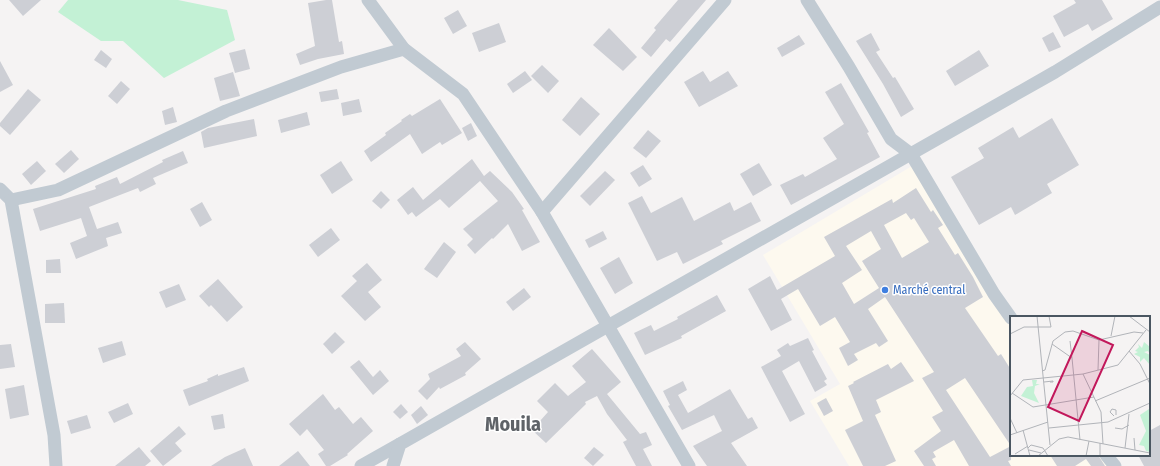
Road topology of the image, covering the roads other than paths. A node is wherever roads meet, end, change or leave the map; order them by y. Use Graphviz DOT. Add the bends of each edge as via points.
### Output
graph roads {
  1 [pos="368,0"];
  2 [pos="725,0"];
  3 [pos="807,0"];
  4 [pos="1160,7"];
  5 [pos="404,49"];
  6 [pos="911,154"];
  7 [pos="0,189"];
  8 [pos="11,200"];
  9 [pos="542,212"];
  10 [pos="1010,317"];
  11 [pos="608,327"];
  12 [pos="400,444"];
  13 [pos="1107,456"];
  14 [pos="56,466"];
  15 [pos="361,466"];
  16 [pos="394,466"];
  17 [pos="689,466"];
  18 [pos="1115,466"];
  1 -- 5 [label="street"];
  2 -- 9 [label="street"];
  3 -- 6 [label="street" via="891,139"];
  4 -- 6 [label="street" via="1055,72"];
  5 -- 8 [label="street" via="341,67 226,111 58,190"];
  5 -- 9 [label="street" via="463,94"];
  6 -- 10 [label="street"];
  6 -- 11 [label="street"];
  7 -- 8 [label="street"];
  8 -- 14 [label="street" via="54,435"];
  9 -- 11 [label="street"];
  11 -- 12 [label="street"];
  11 -- 17 [label="street"];
  12 -- 15 [label="street"];
  12 -- 16 [label="street"];
  13 -- 18 [label="street"];
}
